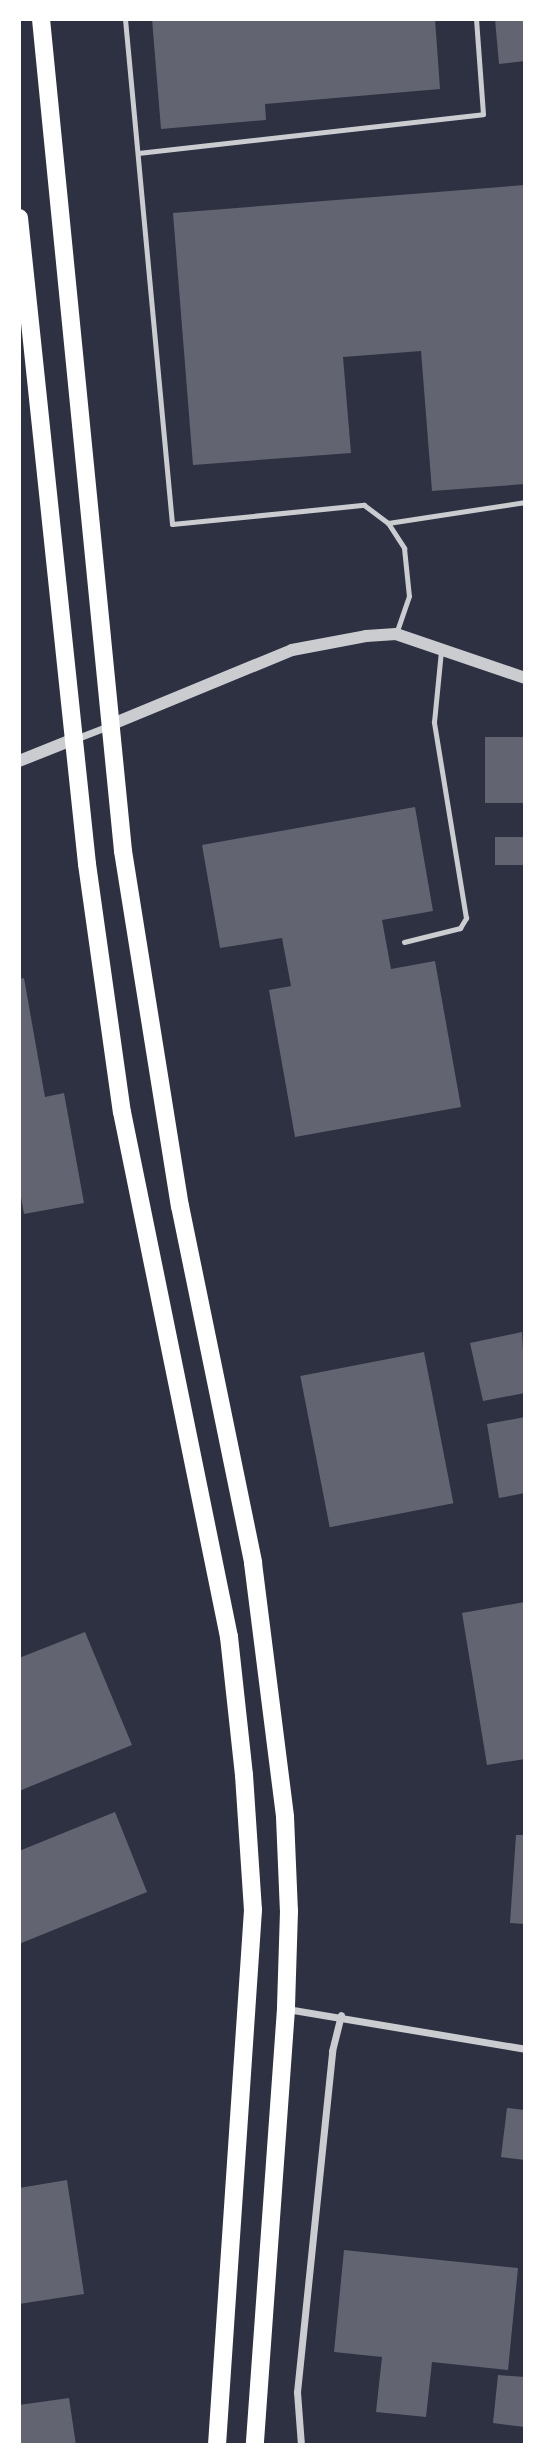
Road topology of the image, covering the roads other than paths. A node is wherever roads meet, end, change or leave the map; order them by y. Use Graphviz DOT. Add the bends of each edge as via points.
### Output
graph roads {
  1 [pos="41,19"];
  2 [pos="125,19"];
  3 [pos="476,19"];
  4 [pos="138,153"];
  5 [pos="19,218"];
  6 [pos="525,502"];
  7 [pos="388,523"];
  8 [pos="396,634"];
  9 [pos="441,647"];
  10 [pos="525,678"];
  11 [pos="110,725"];
  12 [pos="74,739"];
  13 [pos="19,761"];
  14 [pos="404,942"];
  15 [pos="286,2009"];
  16 [pos="341,2015"];
  17 [pos="525,2049"];
  18 [pos="217,2445"];
  19 [pos="255,2445"];
  20 [pos="300,2445"];
  1 -- 11 [label="main road"];
  2 -- 4 [label="lane"];
  3 -- 4 [label="lane" via="483,114"];
  4 -- 7 [label="lane" via="172,524 365,505"];
  5 -- 12 [label="main road"];
  6 -- 7 [label="lane"];
  7 -- 8 [label="lane" via="404,548 409,596"];
  8 -- 9 [label="street"];
  8 -- 11 [label="street" via="292,650"];
  9 -- 10 [label="street"];
  9 -- 14 [label="lane" via="434,722 467,918 460,928"];
  11 -- 12 [label="street"];
  11 -- 15 [label="main road" via="140,968 180,1206 264,1633 285,1817 289,1911"];
  12 -- 13 [label="street"];
  12 -- 18 [label="main road" via="122,1112 229,1637 244,1775 253,1910"];
  15 -- 16 [label="street"];
  15 -- 19 [label="main road"];
  16 -- 17 [label="street"];
  16 -- 20 [label="street" via="332,2051 297,2392"];
}
